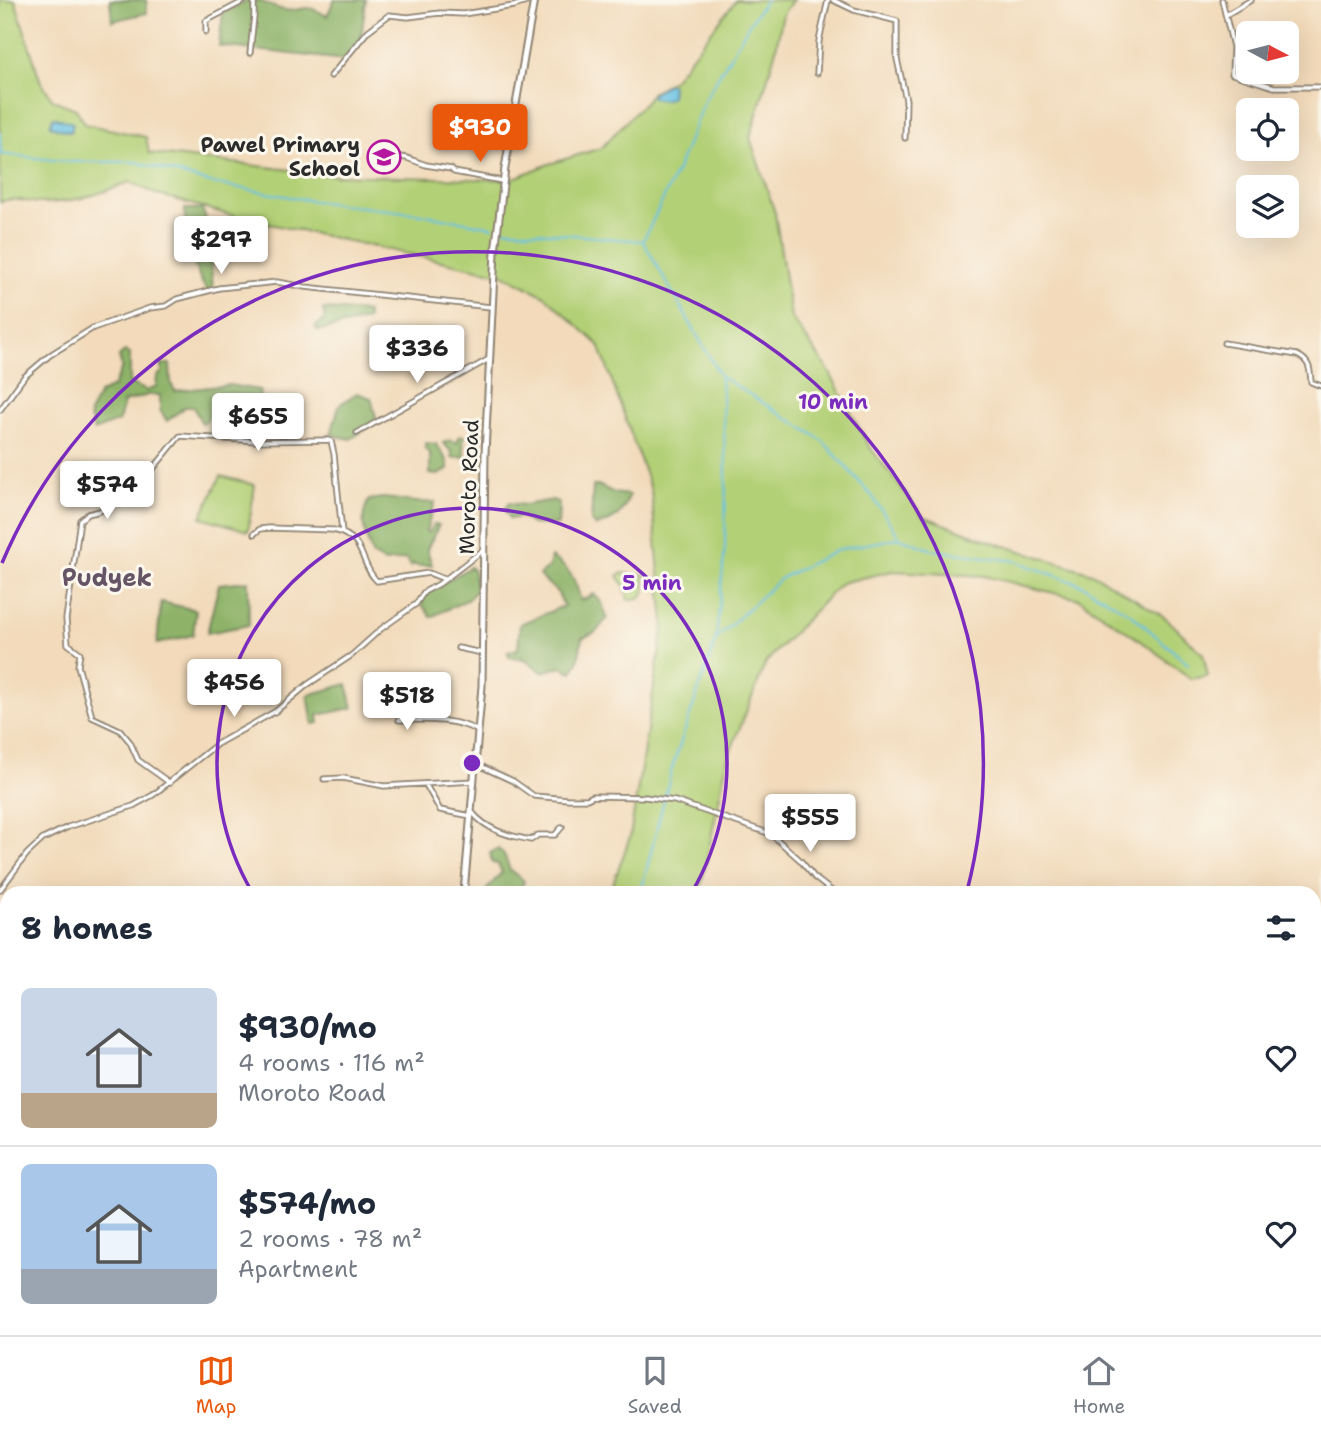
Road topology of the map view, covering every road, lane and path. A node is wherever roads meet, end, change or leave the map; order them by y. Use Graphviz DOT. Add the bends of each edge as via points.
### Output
graph roads {
  1 [pos="246,0"];
  2 [pos="254,0"];
  3 [pos="533,0"];
  4 [pos="831,0"];
  5 [pos="1222,0"];
  6 [pos="1251,0"];
  7 [pos="1226,15"];
  8 [pos="206,32"];
  9 [pos="250,53"];
  10 [pos="817,73"];
  11 [pos="331,76"];
  12 [pos="1321,87"];
  13 [pos="905,138"];
  14 [pos="372,153"];
  15 [pos="503,181"];
  16 [pos="491,307"];
  17 [pos="1224,343"];
  18 [pos="489,359"];
  19 [pos="1321,386"];
  20 [pos="0,410"];
  21 [pos="357,433"];
  22 [pos="342,532"];
  23 [pos="254,534"];
  24 [pos="482,551"];
  25 [pos="444,579"];
  26 [pos="458,648"];
  27 [pos="482,653"];
  28 [pos="401,681"];
  29 [pos="478,731"];
  30 [pos="476,764"];
  31 [pos="324,779"];
  32 [pos="474,781"];
  33 [pos="170,783"];
  34 [pos="426,785"];
  35 [pos="471,813"];
  36 [pos="562,827"];
  37 [pos="3,886"];
  38 [pos="465,886"];
  39 [pos="825,886"];
  1 -- 8 [label="street" via="206,21"];
  2 -- 9 [label="street"];
  3 -- 11 [label="street" via="463,14 389,15 368,32"];
  3 -- 15 [label="main road, Moroto Road"];
  4 -- 10 [label="street" via="819,41"];
  4 -- 13 [label="street" via="897,21 897,59 906,100"];
  5 -- 7 [label="street"];
  6 -- 7 [label="street"];
  7 -- 12 [label="street" via="1233,47 1232,74 1274,87"];
  14 -- 15 [label="street"];
  15 -- 16 [label="main road, Moroto Road"];
  16 -- 18 [label="main road, Moroto Road"];
  16 -- 20 [label="street" via="277,282 219,288 119,318 77,337 24,377"];
  17 -- 19 [label="street" via="1304,358 1311,382"];
  18 -- 21 [label="street"];
  18 -- 24 [label="main road, Moroto Road"];
  22 -- 23 [label="street" via="269,528"];
  22 -- 25 [label="street" via="358,544 377,580 429,573"];
  22 -- 33 [label="street" via="334,454 328,440 180,436 139,486 80,520 66,623 68,644 80,653 78,666 92,717 120,730 138,760"];
  24 -- 25 [label="street"];
  24 -- 27 [label="main road, Moroto Road"];
  25 -- 33 [label="street" via="352,655 276,711 217,744"];
  26 -- 27 [label="street"];
  27 -- 29 [label="main road, Moroto Road"];
  28 -- 29 [label="street" via="400,720 440,720"];
  29 -- 30 [label="main road, Moroto Road"];
  30 -- 32 [label="main road, Moroto Road"];
  30 -- 39 [label="street" via="534,796 654,797 721,816 771,834"];
  31 -- 34 [label="street"];
  32 -- 34 [label="street"];
  32 -- 35 [label="main road, Moroto Road"];
  33 -- 37 [label="street" via="133,806 53,833 27,854"];
  34 -- 35 [label="street" via="440,810"];
  35 -- 36 [label="street" via="516,838 555,835"];
  35 -- 38 [label="main road, Moroto Road"];
}
